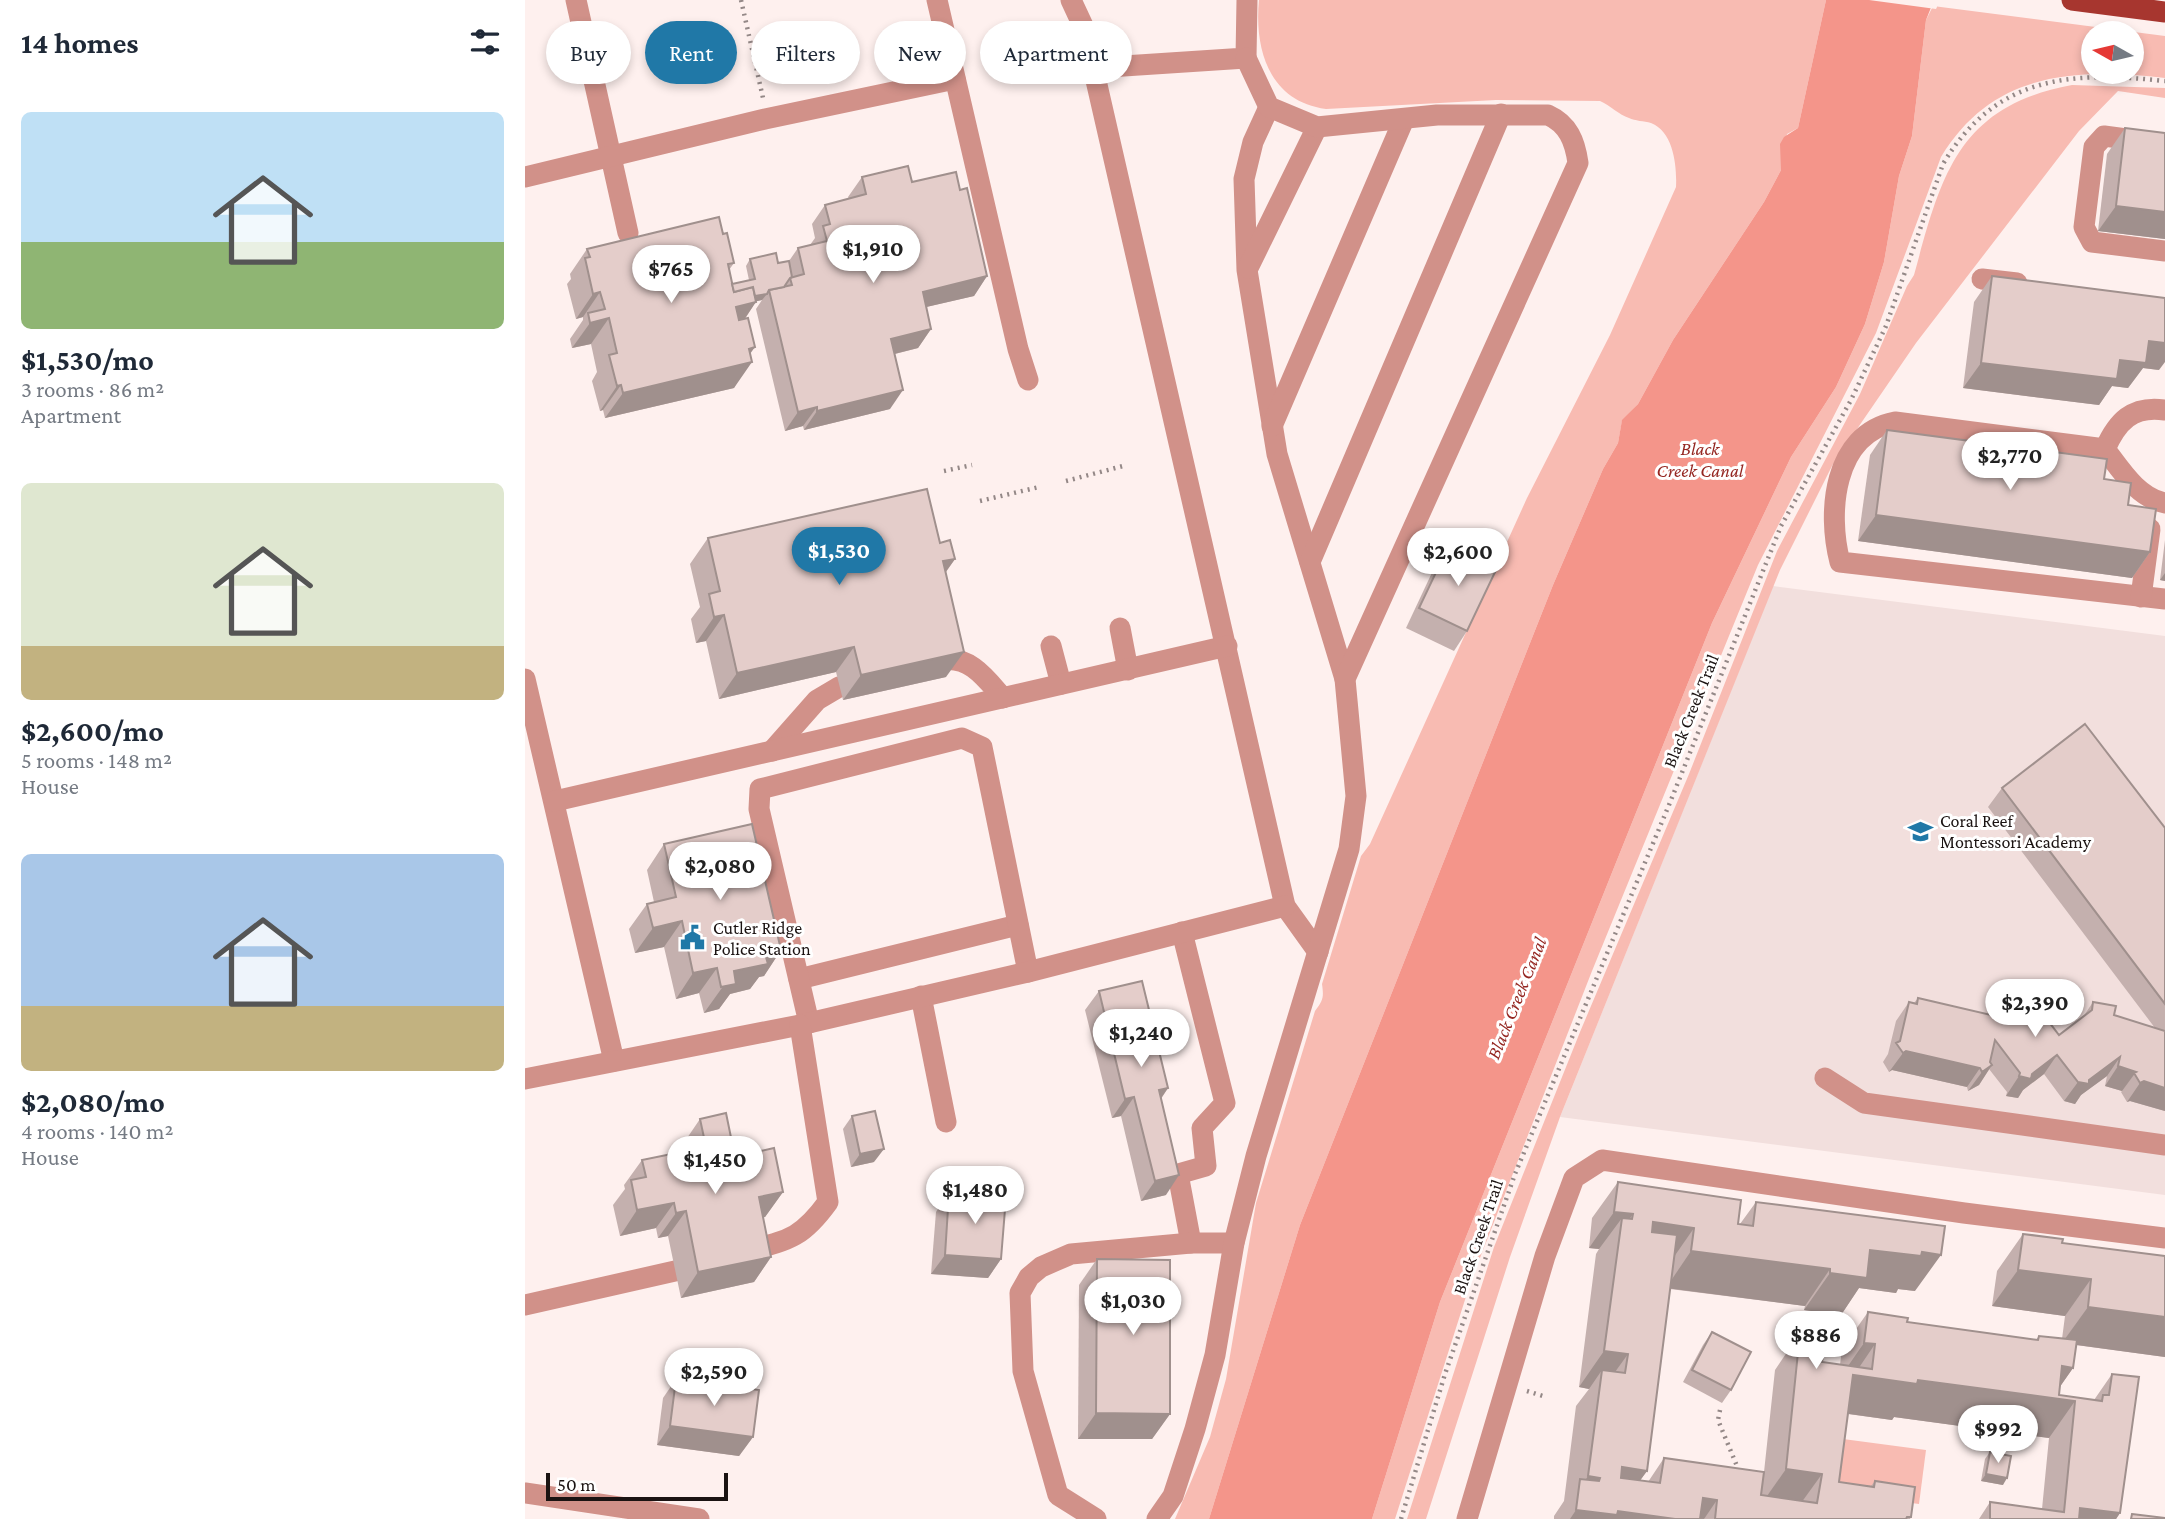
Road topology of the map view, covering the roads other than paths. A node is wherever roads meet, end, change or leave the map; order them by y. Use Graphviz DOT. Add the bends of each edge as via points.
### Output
graph roads {
  1 [pos="576,0"];
  2 [pos="937,0"];
  3 [pos="1071,0"];
  4 [pos="1247,0"];
  5 [pos="2072,0"];
  6 [pos="2165,12"];
  7 [pos="942,21"];
  8 [pos="1081,21"];
  9 [pos="1246,58"];
  10 [pos="1132,66"];
  11 [pos="931,84"];
  12 [pos="956,84"];
  13 [pos="1098,84"];
  14 [pos="1269,107"];
  15 [pos="1501,114"];
  16 [pos="1404,119"];
  17 [pos="1317,127"];
  18 [pos="2165,144"];
  19 [pos="611,157"];
  20 [pos="525,177"];
  21 [pos="628,233"];
  22 [pos="2165,251"];
  23 [pos="1247,270"];
  24 [pos="1982,279"];
  25 [pos="2034,285"];
  26 [pos="1028,380"];
  27 [pos="2165,410"];
  28 [pos="1272,426"];
  29 [pos="2105,449"];
  30 [pos="2159,502"];
  31 [pos="1310,562"];
  32 [pos="2141,597"];
  33 [pos="2165,600"];
  34 [pos="1120,628"];
  35 [pos="1051,646"];
  36 [pos="1227,646"];
  37 [pos="942,660"];
  38 [pos="1128,670"];
  39 [pos="525,679"];
  40 [pos="1345,679"];
  41 [pos="1061,684"];
  42 [pos="839,687"];
  43 [pos="1003,698"];
  44 [pos="772,751"];
  45 [pos="555,801"];
  46 [pos="1285,906"];
  47 [pos="1018,925"];
  48 [pos="1182,932"];
  49 [pos="1318,952"];
  50 [pos="1028,972"];
  51 [pos="799,979"];
  52 [pos="921,996"];
  53 [pos="805,1024"];
  54 [pos="614,1061"];
  55 [pos="1825,1078"];
  56 [pos="525,1079"];
  57 [pos="946,1122"];
  58 [pos="2165,1145"];
  59 [pos="2165,1238"];
  60 [pos="1191,1243"];
  61 [pos="1234,1243"];
  62 [pos="747,1251"];
  63 [pos="675,1271"];
  64 [pos="525,1305"];
  65 [pos="525,1493"];
  66 [pos="689,1518"];
  67 [pos="1096,1519"];
  68 [pos="1157,1519"];
  69 [pos="1467,1519"];
  1 -- 19 [label="lane"];
  2 -- 7 [label="lane"];
  3 -- 8 [label="lane"];
  4 -- 9 [label="lane"];
  5 -- 6 [label="main road"];
  9 -- 10 [label="lane"];
  9 -- 14 [label="lane"];
  11 -- 19 [label="lane"];
  12 -- 26 [label="lane"];
  13 -- 36 [label="lane"];
  14 -- 17 [label="lane"];
  14 -- 23 [label="lane" via="1253,142 1244,179"];
  15 -- 16 [label="lane"];
  15 -- 31 [label="lane"];
  15 -- 40 [label="lane" via="1548,115 1562,121 1578,163"];
  16 -- 17 [label="lane"];
  16 -- 28 [label="lane"];
  17 -- 23 [label="lane"];
  18 -- 22 [label="lane" via="2104,136 2095,147 2084,227 2092,242"];
  19 -- 20 [label="lane"];
  19 -- 21 [label="lane"];
  23 -- 28 [label="lane"];
  24 -- 25 [label="lane"];
  27 -- 29 [label="lane" via="2134,414 2116,425"];
  28 -- 31 [label="lane"];
  29 -- 30 [label="lane" via="2133,485"];
  29 -- 32 [label="lane" via="1895,422 1881,425 1852,452 1842,470 1832,505 1832,534 1840,562"];
  30 -- 32 [label="lane"];
  31 -- 40 [label="lane"];
  32 -- 33 [label="lane"];
  34 -- 38 [label="lane"];
  35 -- 41 [label="lane"];
  36 -- 38 [label="lane"];
  36 -- 46 [label="lane"];
  37 -- 43 [label="lane" via="974,667"];
  38 -- 41 [label="lane"];
  39 -- 45 [label="lane"];
  40 -- 49 [label="lane" via="1356,796 1349,849"];
  41 -- 43 [label="lane"];
  42 -- 44 [label="lane" via="817,700"];
  43 -- 44 [label="lane"];
  44 -- 45 [label="lane"];
  45 -- 54 [label="lane"];
  46 -- 48 [label="lane"];
  46 -- 49 [label="lane"];
  47 -- 50 [label="lane"];
  47 -- 51 [label="lane"];
  47 -- 51 [label="lane" via="982,747 962,737 760,789 759,809"];
  48 -- 50 [label="lane"];
  48 -- 60 [label="lane" via="1225,1103 1202,1128 1206,1166 1178,1174"];
  49 -- 61 [label="lane"];
  50 -- 52 [label="lane"];
  51 -- 53 [label="lane"];
  52 -- 53 [label="lane"];
  52 -- 57 [label="lane"];
  53 -- 54 [label="lane"];
  53 -- 62 [label="lane" via="828,1202 808,1229"];
  54 -- 56 [label="lane"];
  55 -- 58 [label="lane" via="1864,1103"];
  59 -- 69 [label="lane" via="1602,1160 1574,1178 1545,1256"];
  60 -- 61 [label="lane"];
  60 -- 67 [label="lane" via="1071,1254 1041,1267 1020,1293 1023,1371 1058,1495"];
  61 -- 68 [label="lane" via="1199,1417 1173,1496"];
  63 -- 64 [label="lane"];
  65 -- 66 [label="lane"];
}
